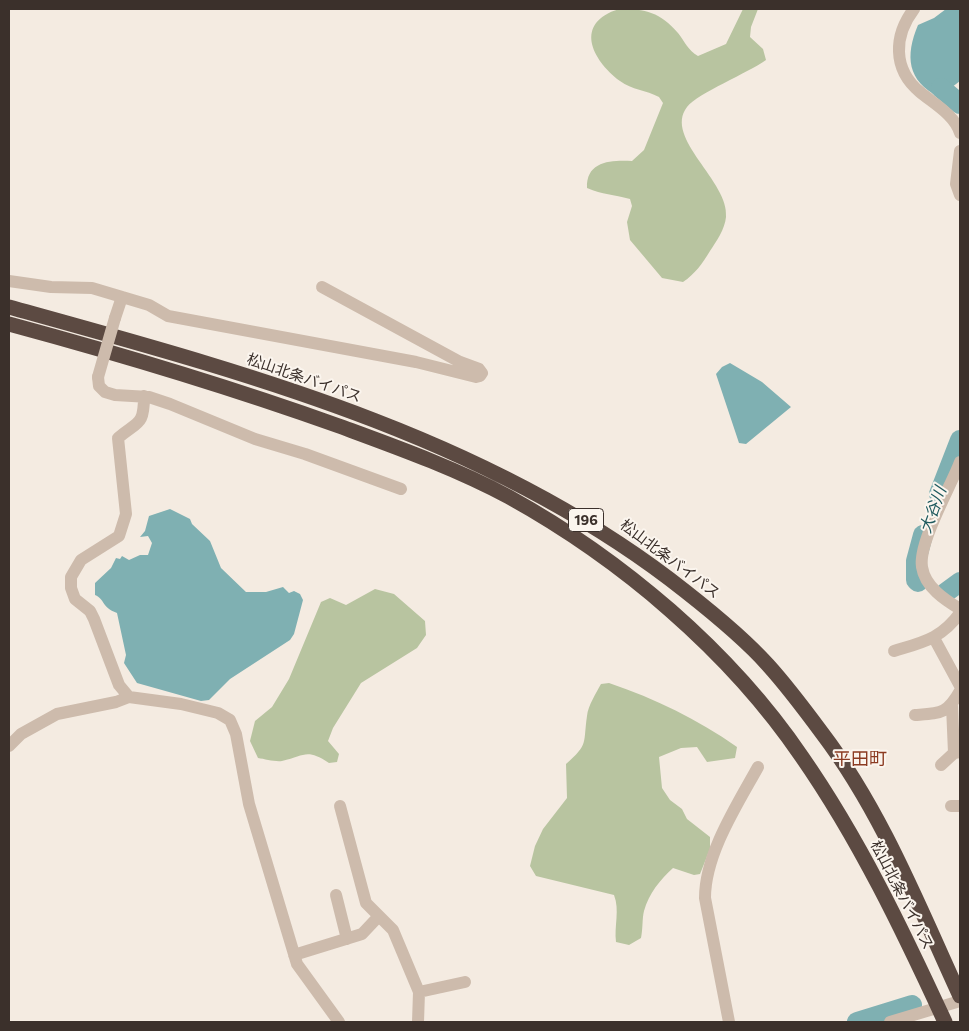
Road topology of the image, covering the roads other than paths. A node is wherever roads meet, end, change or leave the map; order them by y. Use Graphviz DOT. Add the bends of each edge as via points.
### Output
graph roads {
  1 [pos="914,9"];
  2 [pos="960,133"];
  3 [pos="960,150"];
  4 [pos="960,195"];
  5 [pos="9,281"];
  6 [pos="322,286"];
  7 [pos="122,297"];
  8 [pos="9,307"];
  9 [pos="9,324"];
  10 [pos="144,396"];
  11 [pos="960,462"];
  12 [pos="401,488"];
  13 [pos="960,609"];
  14 [pos="960,613"];
  15 [pos="934,638"];
  16 [pos="894,651"];
  17 [pos="960,686"];
  18 [pos="960,691"];
  19 [pos="129,697"];
  20 [pos="952,706"];
  21 [pos="915,716"];
  22 [pos="9,746"];
  23 [pos="957,752"];
  24 [pos="941,765"];
  25 [pos="758,767"];
  26 [pos="340,806"];
  27 [pos="336,895"];
  28 [pos="378,917"];
  29 [pos="347,939"];
  30 [pos="294,955"];
  31 [pos="465,982"];
  32 [pos="419,992"];
  33 [pos="960,996"];
  34 [pos="960,1001"];
  35 [pos="939,1008"];
  36 [pos="339,1022"];
  37 [pos="418,1022"];
  38 [pos="729,1022"];
  39 [pos="894,1022"];
  40 [pos="945,1022"];
  1 -- 2 [label="street" via="902,26 899,60 917,90 948,115"];
  3 -- 4 [label="street" via="956,184"];
  5 -- 7 [label="street" via="51,288 92,288"];
  6 -- 7 [label="street" via="482,373 476,377 416,362 168,316 149,305"];
  7 -- 10 [label="street, bridge" via="98,376 99,386 115,395"];
  8 -- 33 [label="highway, 松山北条バイパス / 196" via="181,355 378,423 513,480 580,517 648,561 711,612 767,664 824,735 870,805"];
  9 -- 35 [label="highway, 松山北条バイパス / 196" via="177,371 444,466 509,497 634,580 696,633 748,688 801,755 845,824"];
  10 -- 12 [label="street"];
  10 -- 19 [label="street" via="143,417 139,424 118,438 126,514 124,525 119,536 81,560 71,577 75,599 90,611 119,685"];
  11 -- 13 [label="street" via="933,524 922,569 934,590"];
  14 -- 15 [label="street"];
  15 -- 16 [label="street"];
  15 -- 17 [label="street"];
  18 -- 20 [label="street"];
  19 -- 22 [label="street" via="57,714 21,734"];
  19 -- 30 [label="street" via="181,704 218,713 230,720 236,734 249,804"];
  20 -- 21 [label="street" via="940,712"];
  20 -- 23 [label="street"];
  23 -- 24 [label="street"];
  25 -- 38 [label="street" via="714,854 705,880 704,898"];
  26 -- 28 [label="street" via="366,903"];
  27 -- 29 [label="street"];
  28 -- 29 [label="street" via="362,934"];
  28 -- 32 [label="street" via="393,930"];
  29 -- 30 [label="street"];
  30 -- 36 [label="street" via="297,964"];
  31 -- 32 [label="street"];
  32 -- 37 [label="street"];
  34 -- 35 [label="street"];
  35 -- 39 [label="street"];
  35 -- 40 [label="highway, 松山北条バイパス / 196"];
}
